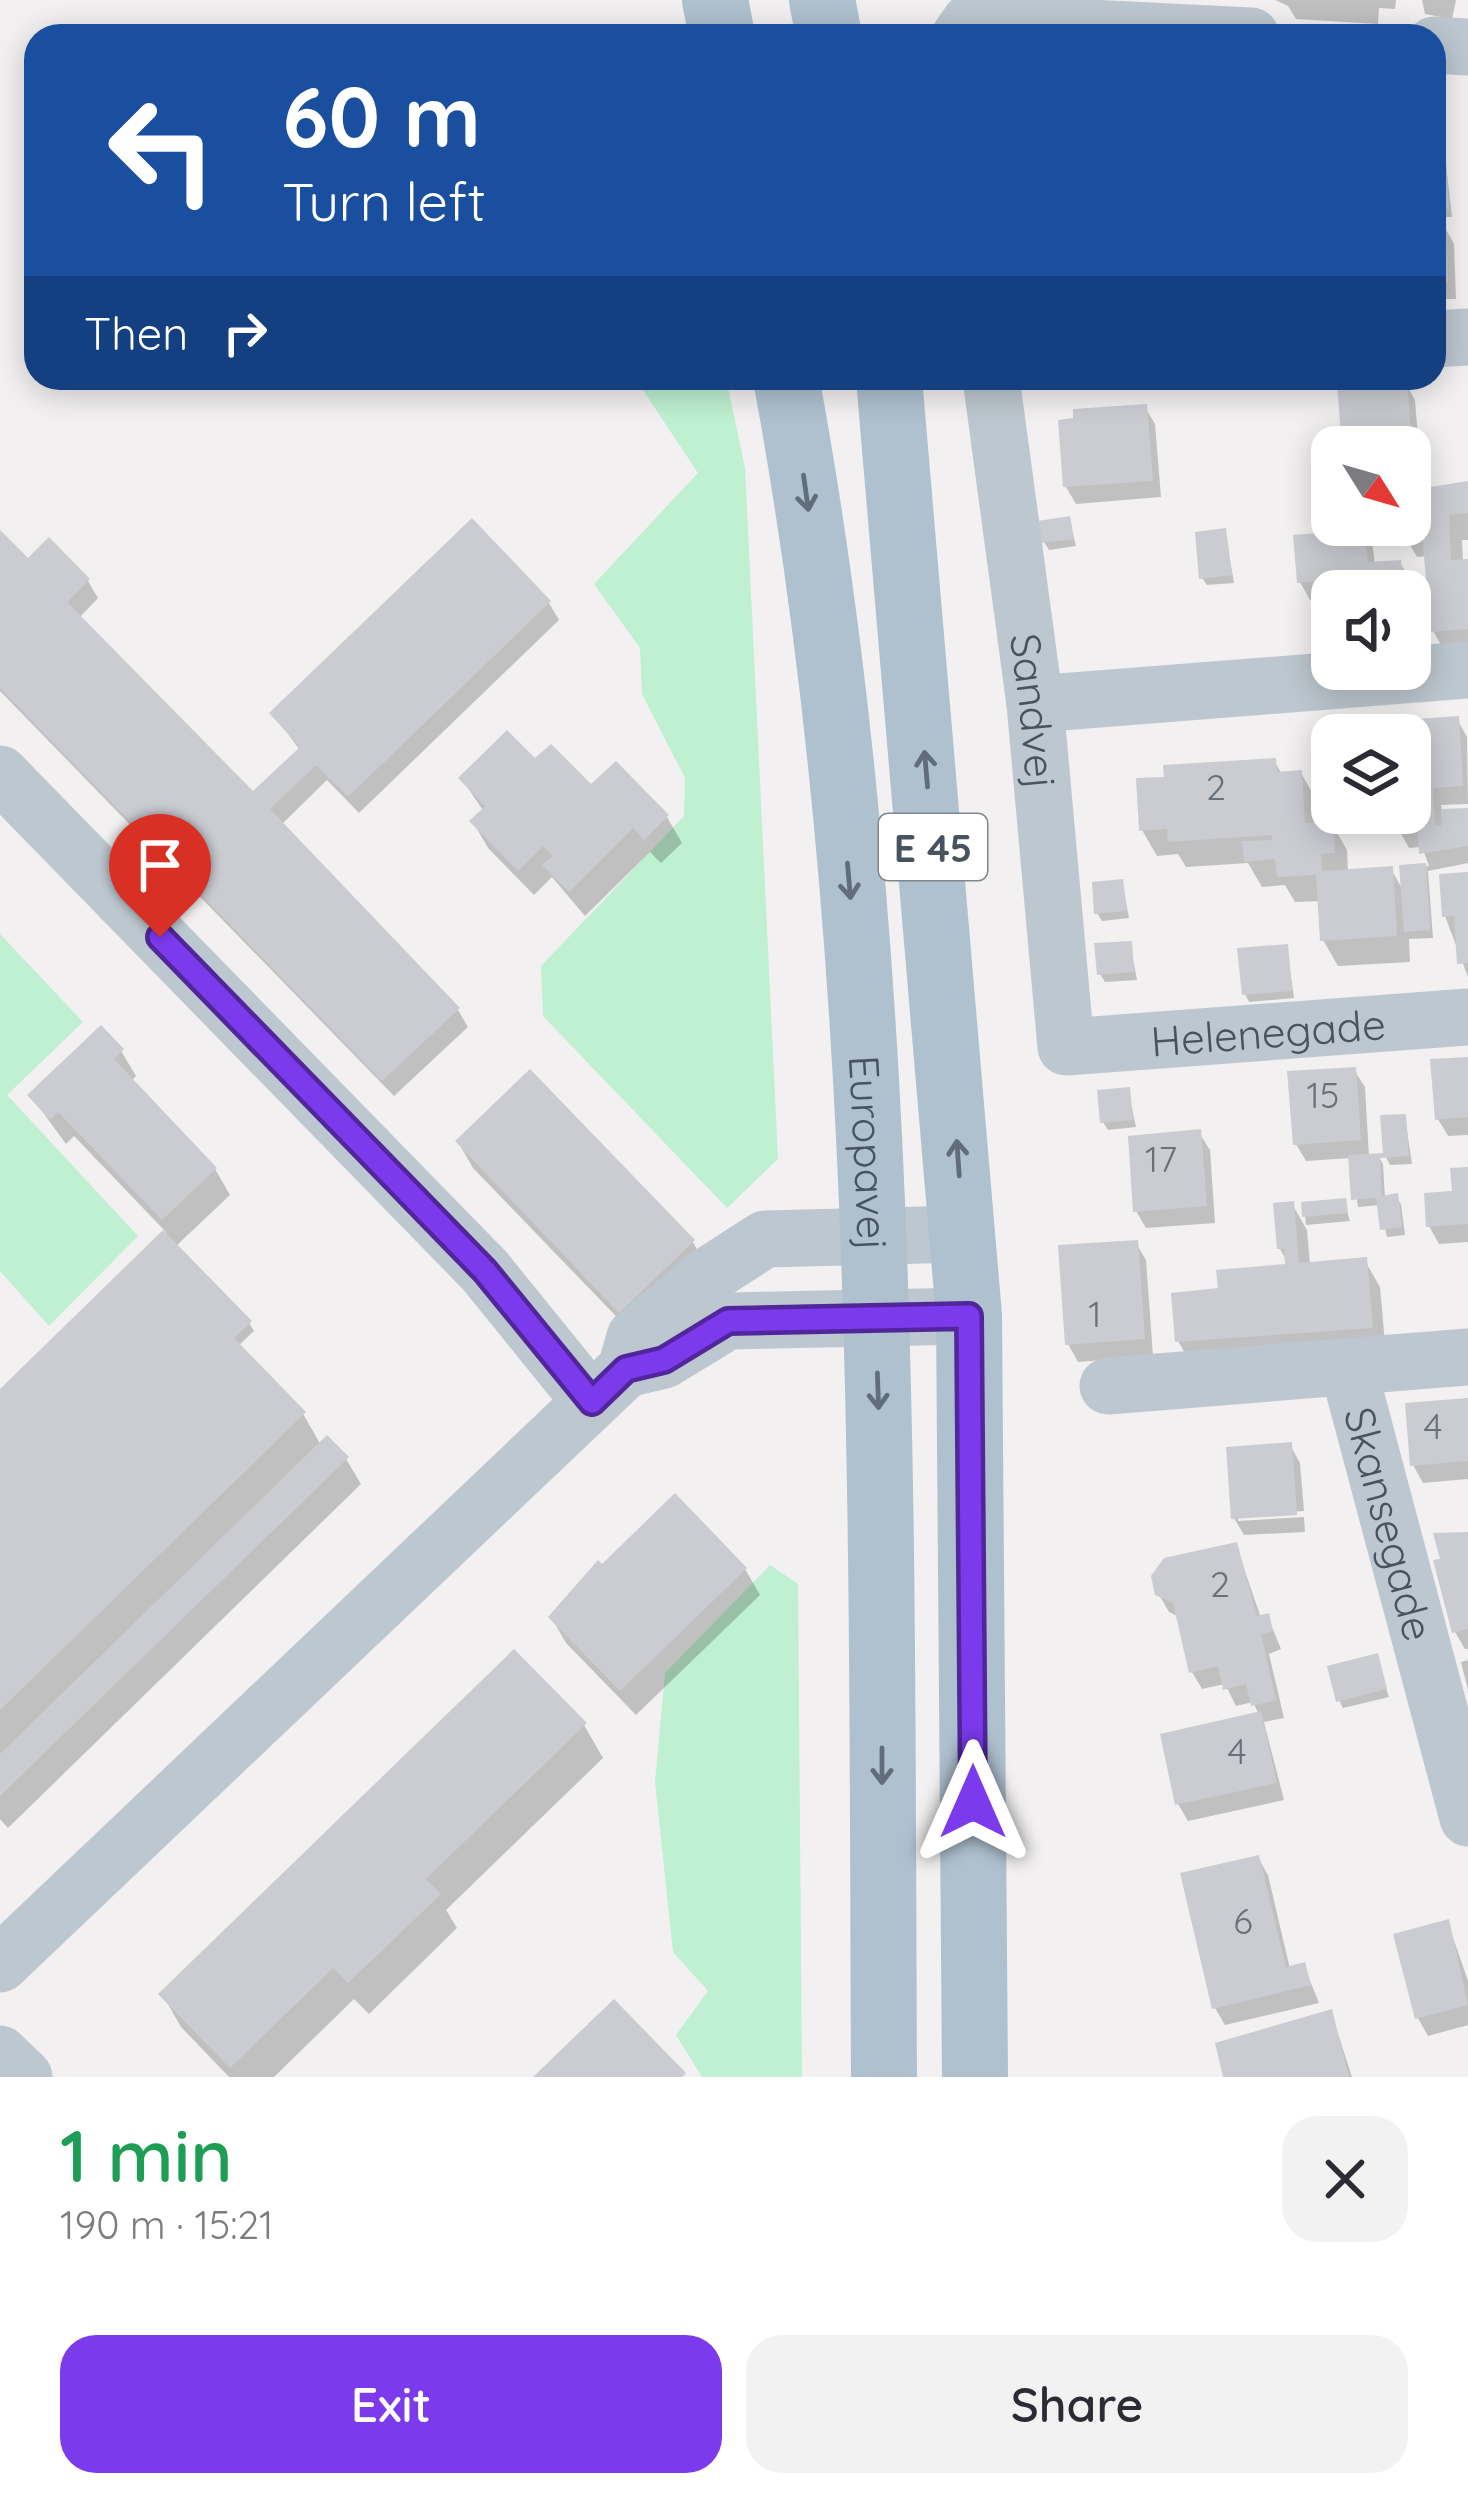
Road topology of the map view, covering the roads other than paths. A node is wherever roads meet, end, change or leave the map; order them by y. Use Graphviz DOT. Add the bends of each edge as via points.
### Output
graph roads {
  1 [pos="969,24"];
  2 [pos="1010,24"];
  3 [pos="788,390"];
  4 [pos="891,390"];
  5 [pos="993,390"];
  6 [pos="1468,670"];
  7 [pos="1035,704"];
  8 [pos="0,774"];
  9 [pos="1468,1017"];
  10 [pos="1066,1047"];
  11 [pos="872,1232"];
  12 [pos="963,1234"];
  13 [pos="969,1316"];
  14 [pos="875,1318"];
  15 [pos="1468,1357"];
  16 [pos="1348,1366"];
  17 [pos="609,1385"];
  18 [pos="1108,1386"];
  19 [pos="1468,1818"];
  20 [pos="0,1964"];
  21 [pos="0,2054"];
  22 [pos="24,2077"];
  23 [pos="884,2077"];
  24 [pos="975,2077"];
  1 -- 2 [label="street"];
  3 -- 11 [label="main road, Europavej / E 45, one-way" via="831,675"];
  12 -- 4 [label="main road, Europavej / E 45, one-way"];
  5 -- 7 [label="street, Sandvej"];
  6 -- 7 [label="street"];
  7 -- 10 [label="street, Sandvej"];
  8 -- 17 [label="street" via="485,1271"];
  9 -- 10 [label="street, Helenegade"];
  11 -- 12 [label="street"];
  11 -- 14 [label="main road, Europavej / E 45"];
  11 -- 17 [label="street" via="765,1239 635,1336"];
  12 -- 13 [label="main road, Europavej / E 45"];
  13 -- 14 [label="street"];
  13 -- 24 [label="main road, Europavej / E 45"];
  14 -- 17 [label="street" via="728,1321"];
  14 -- 23 [label="main road, Europavej / E 45, one-way"];
  15 -- 16 [label="street"];
  16 -- 18 [label="street"];
  16 -- 19 [label="street, Skansegade"];
  17 -- 20 [label="street"];
  21 -- 22 [label="street"];
}
